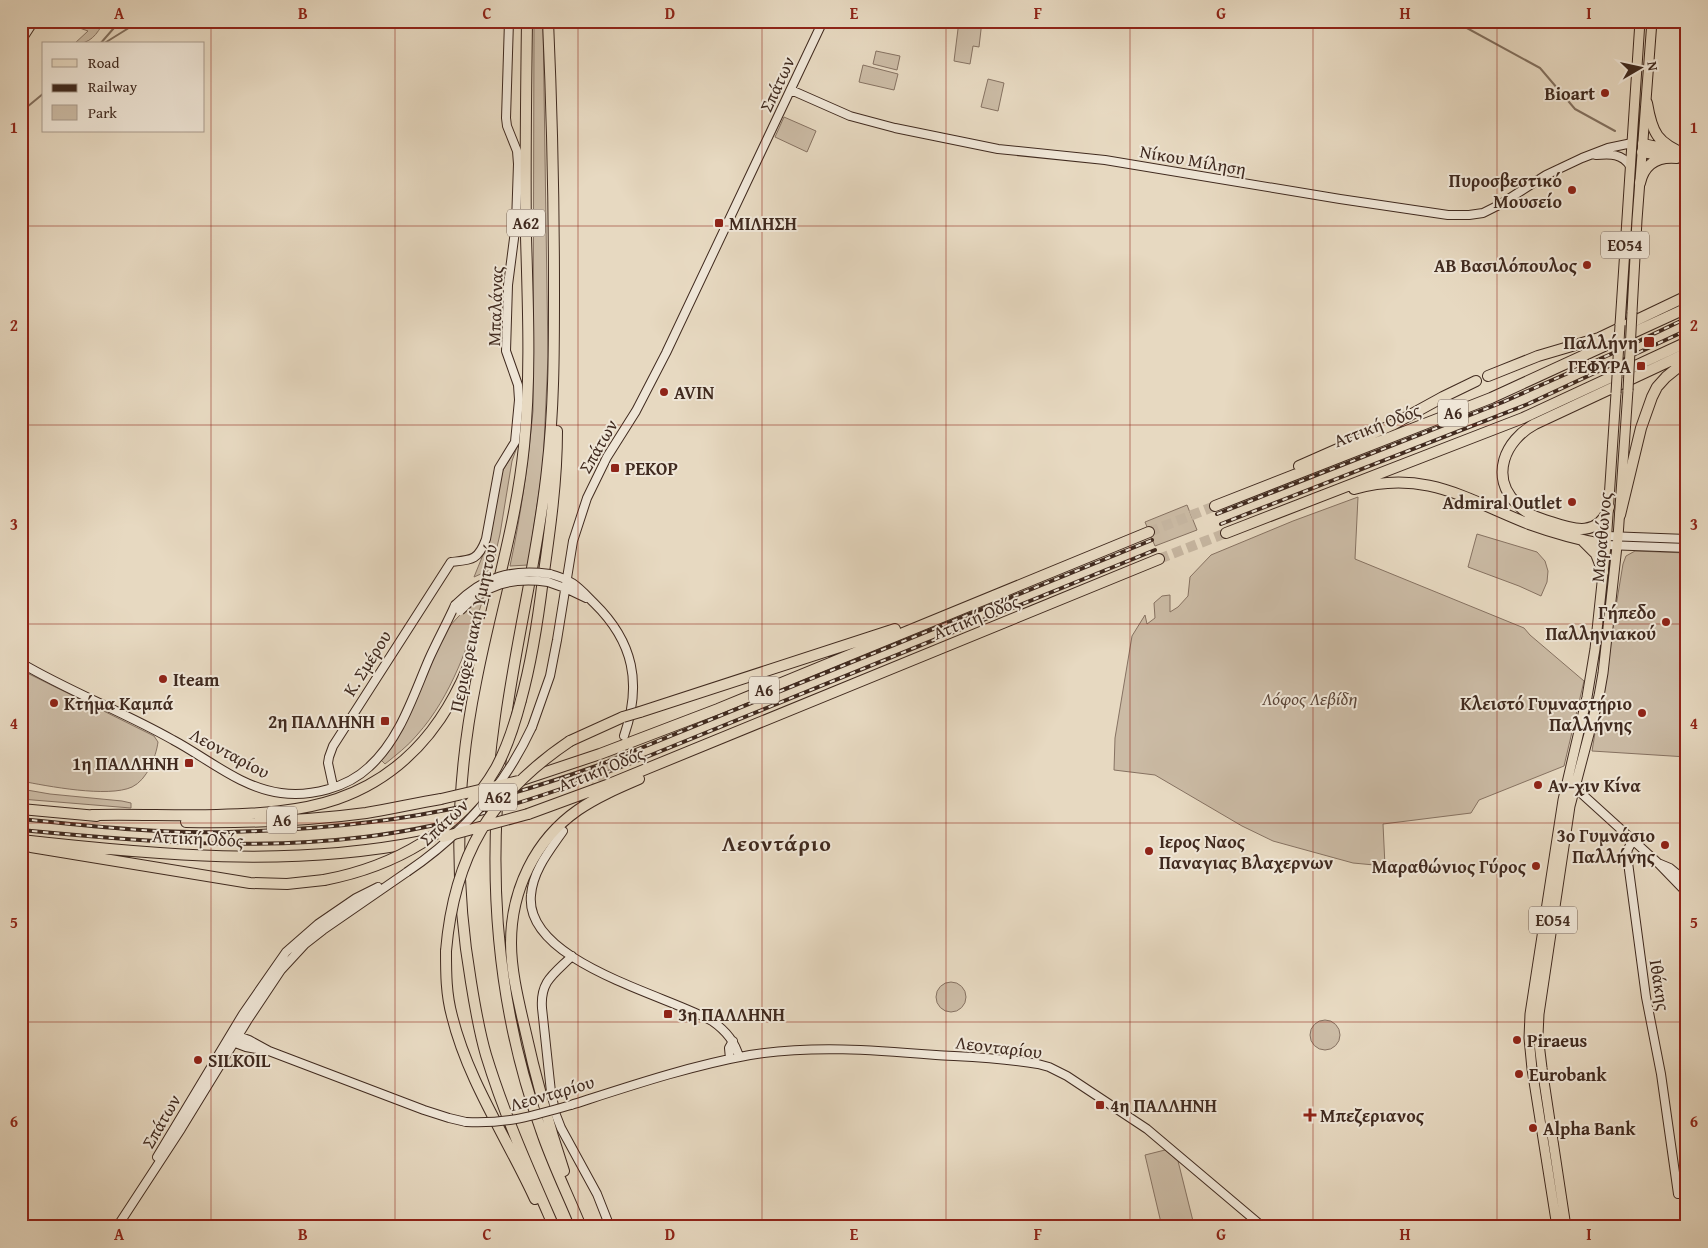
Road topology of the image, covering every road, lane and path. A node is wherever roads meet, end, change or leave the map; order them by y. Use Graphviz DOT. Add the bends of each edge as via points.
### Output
graph roads {
  1 [pos="34,21"];
  2 [pos="509,21"];
  3 [pos="527,21"];
  4 [pos="548,21"];
  5 [pos="824,21"];
  6 [pos="1640,21"];
  7 [pos="1652,21"];
  8 [pos="21,41"];
  9 [pos="791,90"];
  10 [pos="1647,103"];
  11 [pos="1632,147"];
  12 [pos="1643,148"];
  13 [pos="1682,156"];
  14 [pos="1582,158"];
  15 [pos="1630,166"];
  16 [pos="1640,183"];
  17 [pos="1687,296"];
  18 [pos="1687,308"];
  19 [pos="1687,342"];
  20 [pos="1687,353"];
  21 [pos="554,358"];
  22 [pos="1687,360"];
  23 [pos="1488,376"];
  24 [pos="1476,381"];
  25 [pos="516,501"];
  26 [pos="1609,507"];
  27 [pos="1279,512"];
  28 [pos="1620,514"];
  29 [pos="1149,532"];
  30 [pos="1226,533"];
  31 [pos="1687,539"];
  32 [pos="1583,540"];
  33 [pos="1607,541"];
  34 [pos="1618,542"];
  35 [pos="1687,548"];
  36 [pos="1159,559"];
  37 [pos="451,562"];
  38 [pos="1603,572"];
  39 [pos="566,584"];
  40 [pos="1006,590"];
  41 [pos="458,608"];
  42 [pos="21,663"];
  43 [pos="624,736"];
  44 [pos="727,736"];
  45 [pos="1567,782"];
  46 [pos="334,786"];
  47 [pos="1575,788"];
  48 [pos="21,808"];
  49 [pos="92,815"];
  50 [pos="563,831"];
  51 [pos="21,840"];
  52 [pos="1633,840"];
  53 [pos="21,846"];
  54 [pos="1658,863"];
  55 [pos="407,872"];
  56 [pos="1687,882"];
  57 [pos="1687,893"];
  58 [pos="572,956"];
  59 [pos="233,1039"];
  60 [pos="733,1041"];
  61 [pos="739,1058"];
  62 [pos="730,1059"];
  63 [pos="1683,1193"];
  64 [pos="117,1227"];
  65 [pos="547,1227"];
  66 [pos="554,1227"];
  67 [pos="581,1227"];
  68 [pos="610,1227"];
  69 [pos="1263,1227"];
  70 [pos="1557,1227"];
  71 [pos="1566,1227"];
  1 -- 8 [label="street"];
  2 -- 37 [label="street, Μπαλάνας" via="506,118 518,164 506,351 518,386 516,433 512,449 499,468 482,549 472,560"];
  3 -- 25 [label="highway, Περιφερειακή Υμηττού / Α62" via="528,390 524,451"];
  4 -- 21 [label="highway, Α62"];
  5 -- 9 [label="street, Σπάτων"];
  6 -- 11 [label="main road, Μαραθώνος / ΕΟ54"];
  7 -- 10 [label="main road, Μαραθώνος / ΕΟ54"];
  9 -- 14 [label="street, Νίκου Μίληση" via="850,116 998,149 1105,160 1448,215 1488,211 1546,175"];
  9 -- 39 [label="street, Σπάτων" via="666,353 594,482 577,524"];
  10 -- 12 [label="main road, Μαραθώνος / ΕΟ54"];
  10 -- 13 [label="highway" via="1654,131 1660,140"];
  11 -- 12 [label="main road"];
  11 -- 14 [label="street, Νίκου Μίληση" via="1608,148"];
  11 -- 15 [label="main road, Μαραθώνος / ΕΟ54"];
  12 -- 13 [label="highway"];
  12 -- 16 [label="main road, Μαραθώνος / ΕΟ54"];
  13 -- 16 [label="highway" via="1653,162 1642,173"];
  14 -- 15 [label="street, Νίκου Μίληση" via="1617,155 1625,158"];
  15 -- 26 [label="main road, Μαραθώνος / ΕΟ54, bridge"];
  16 -- 28 [label="main road, Μαραθώνος / ΕΟ54, bridge"];
  17 -- 23 [label="highway" via="1599,338 1538,356"];
  18 -- 24 [label="highway, Αττική Οδός / Α6" via="1491,398 1215,506 1263,481 1375,433"];
  19 -- 27 [label="highway, Α6" via="1523,418"];
  20 -- 26 [label="highway" via="1530,427 1517,436 1509,448 1504,463 1505,485 1514,501 1529,514 1582,530 1598,524 1605,518"];
  21 -- 53 [label="highway, bridge" via="557,374 557,462 536,634 508,743 497,766 475,797 450,822 396,858 358,873 287,884 250,883"];
  21 -- 67 [label="highway, Α62" via="542,513 505,724 495,895 502,979 516,1047 541,1131"];
  22 -- 28 [label="highway" via="1666,377 1652,397"];
  25 -- 49 [label="highway" via="470,665 428,736 396,768 357,792 287,810 217,815"];
  25 -- 66 [label="highway, Περιφερειακή Υμηττού / Α62" via="470,718 462,793 462,915 477,1019 486,1053 505,1111"];
  26 -- 33 [label="main road, Μαραθώνος / ΕΟ54"];
  27 -- 30 [label="highway, Α6"];
  27 -- 32 [label="highway" via="1367,486 1408,482 1447,490 1532,525"];
  28 -- 34 [label="main road, Μαραθώνος / ΕΟ54"];
  29 -- 40 [label="highway, Αττική Οδός / Α6"];
  31 -- 34 [label="street"];
  32 -- 33 [label="highway"];
  32 -- 38 [label="highway" via="1596,554"];
  33 -- 34 [label="street"];
  33 -- 38 [label="main road, Μαραθώνος / ΕΟ54"];
  34 -- 35 [label="street"];
  34 -- 47 [label="main road, Μαραθώνος / ΕΟ54" via="1599,696"];
  36 -- 44 [label="highway, Αττική Οδός / Α6"];
  37 -- 46 [label="street, Κ. Σμέρου" via="333,746 328,763"];
  38 -- 45 [label="main road, Μαραθώνος / ΕΟ54" via="1590,681"];
  39 -- 41 [label="street, Λεονταρίου, bridge" via="521,580 496,585"];
  39 -- 41 [label="street, Λεονταρίου, bridge" via="550,574 520,572 497,576 466,594"];
  39 -- 43 [label="street, Λεονταρίου" via="578,586 624,641 633,676 633,701"];
  39 -- 55 [label="street, Σπάτων, bridge" via="550,676 532,727 516,758 477,813 440,849"];
  40 -- 49 [label="highway, Αττική Οδός / Α6, bridge" via="718,709 518,781 366,813 262,822 173,822"];
  40 -- 65 [label="highway, bridge" via="640,712 570,741 528,773 488,819 473,845 457,886 449,919 446,984 451,1015 477,1084"];
  41 -- 46 [label="street, Λεονταρίου" via="444,629 386,749 356,777"];
  42 -- 46 [label="street, Λεονταρίου" via="172,739 257,787 293,794"];
  44 -- 51 [label="highway, Αττική Οδός / Α6, bridge" via="528,814 391,847 251,857 162,853"];
  44 -- 67 [label="highway" via="698,754 614,790 574,814 539,849 519,889 511,943 519,1000 542,1100"];
  45 -- 47 [label="street"];
  45 -- 70 [label="main road, Μαραθώνος / ΕΟ54" via="1529,1026 1533,1080"];
  47 -- 52 [label="street"];
  47 -- 71 [label="main road, Μαραθώνος / ΕΟ54" via="1568,815 1538,1026"];
  48 -- 49 [label="highway, Αττική Οδός / Α6"];
  50 -- 58 [label="street" via="536,874 531,900 534,915 544,933"];
  52 -- 54 [label="street"];
  52 -- 63 [label="street, Ιθάκης" via="1627,855 1646,997"];
  54 -- 56 [label="street"];
  54 -- 57 [label="street"];
  55 -- 59 [label="street, Σπάτων" via="305,944 281,970"];
  55 -- 59 [label="street, Σπάτων" via="356,898 301,938 276,965"];
  58 -- 60 [label="street" via="608,976 707,1018 721,1027"];
  58 -- 68 [label="street" via="548,981 542,993 552,1100 560,1128 597,1194"];
  59 -- 62 [label="street, Λεονταρίου, bridge" via="246,1047 269,1051 466,1122 523,1119"];
  59 -- 64 [label="street, Σπάτων" via="174,1126"];
  60 -- 61 [label="street"];
  60 -- 62 [label="street" via="729,1048"];
  61 -- 62 [label="street, Λεονταρίου"];
  61 -- 69 [label="street, Λεονταρίου" via="838,1049 1042,1065 1097,1095 1156,1136"];
}
